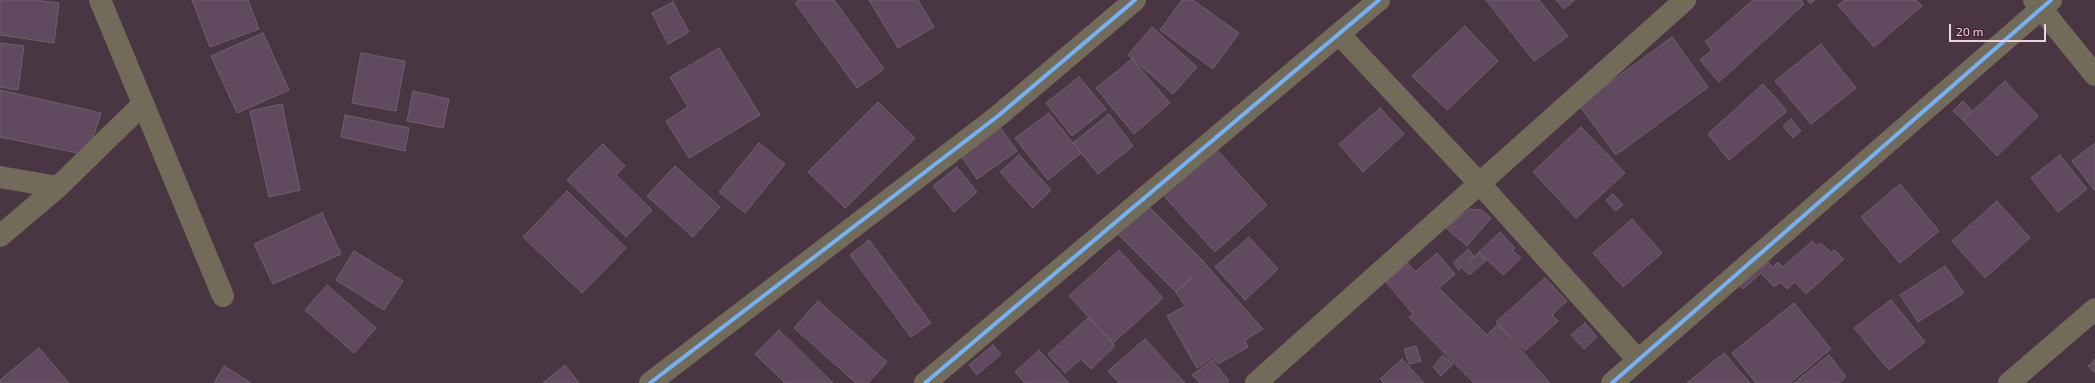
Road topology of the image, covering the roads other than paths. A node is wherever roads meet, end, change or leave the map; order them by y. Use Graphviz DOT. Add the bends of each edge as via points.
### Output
graph roads {
  1 [pos="100,0"];
  2 [pos="1135,0"];
  3 [pos="1379,0"];
  4 [pos="1685,0"];
  5 [pos="2042,3"];
  6 [pos="1340,35"];
  7 [pos="2095,76"];
  8 [pos="143,104"];
  9 [pos="0,177"];
  10 [pos="1480,184"];
  11 [pos="58,187"];
  12 [pos="0,236"];
  13 [pos="223,296"];
  14 [pos="2095,308"];
  15 [pos="1638,360"];
  16 [pos="938,379"];
  17 [pos="650,383"];
  18 [pos="1256,383"];
  19 [pos="1612,383"];
  20 [pos="2009,383"];
  1 -- 8 [label="street"];
  2 -- 17 [label="street" via="998,116"];
  3 -- 6 [label="street"];
  4 -- 10 [label="street"];
  5 -- 7 [label="street"];
  5 -- 15 [label="street"];
  6 -- 10 [label="street"];
  6 -- 16 [label="street"];
  8 -- 11 [label="street"];
  8 -- 13 [label="street"];
  9 -- 11 [label="street"];
  10 -- 15 [label="street"];
  10 -- 18 [label="street"];
  11 -- 12 [label="street"];
  14 -- 20 [label="street"];
  15 -- 19 [label="street"];
}
